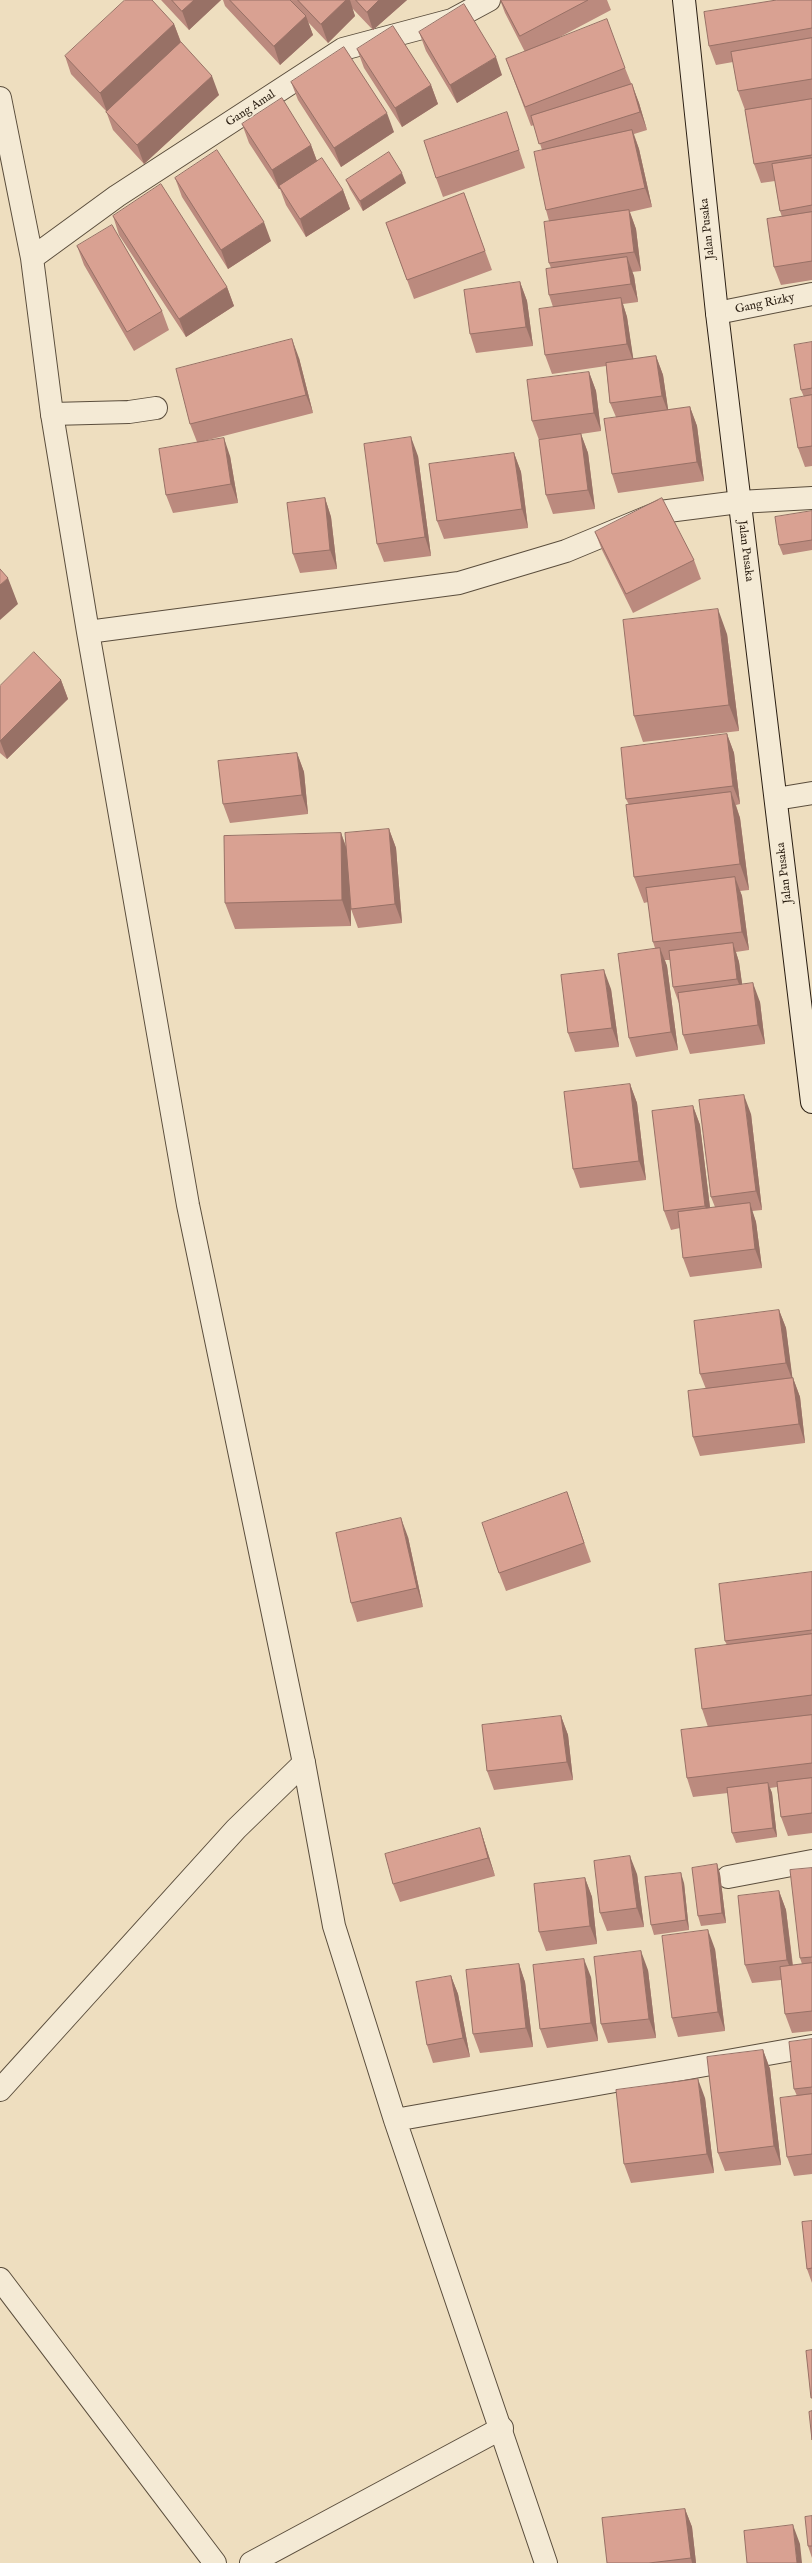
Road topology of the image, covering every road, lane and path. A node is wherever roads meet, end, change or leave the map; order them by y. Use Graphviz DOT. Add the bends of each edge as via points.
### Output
graph roads {
  1 [pos="489,0"];
  2 [pos="684,0"];
  3 [pos="0,98"];
  4 [pos="2,126"];
  5 [pos="32,258"];
  6 [pos="812,294"];
  7 [pos="717,314"];
  8 [pos="156,408"];
  9 [pos="52,414"];
  10 [pos="812,498"];
  11 [pos="739,502"];
  12 [pos="88,632"];
  13 [pos="812,793"];
  14 [pos="776,798"];
  15 [pos="809,1052"];
  16 [pos="812,1102"];
  17 [pos="304,1763"];
  18 [pos="812,1861"];
  19 [pos="728,1877"];
  20 [pos="812,2046"];
  21 [pos="0,2090"];
  22 [pos="395,2120"];
  23 [pos="0,2279"];
  24 [pos="502,2428"];
  25 [pos="215,2563"];
  26 [pos="251,2563"];
  27 [pos="546,2563"];
  1 -- 5 [label="street, Gang Amal" via="452,20 343,49 117,196"];
  2 -- 7 [label="street, Jalan Pusaka"];
  3 -- 4 [label="street"];
  4 -- 5 [label="street"];
  5 -- 9 [label="street"];
  6 -- 7 [label="street, Gang Rizky"];
  7 -- 11 [label="street, Jalan Pusaka"];
  8 -- 9 [label="street" via="129,412"];
  9 -- 12 [label="street"];
  10 -- 11 [label="street"];
  11 -- 12 [label="street" via="660,512 566,551 459,583"];
  11 -- 14 [label="street, Jalan Pusaka"];
  12 -- 17 [label="street" via="188,1205"];
  13 -- 14 [label="street"];
  14 -- 15 [label="street, Jalan Pusaka"];
  15 -- 16 [label="street, Jalan Pusaka"];
  17 -- 21 [label="street" via="236,1829"];
  17 -- 22 [label="street" via="334,1926"];
  18 -- 19 [label="street"];
  20 -- 22 [label="street"];
  22 -- 24 [label="street"];
  23 -- 25 [label="street"];
  24 -- 26 [label="street"];
  24 -- 27 [label="street"];
}
